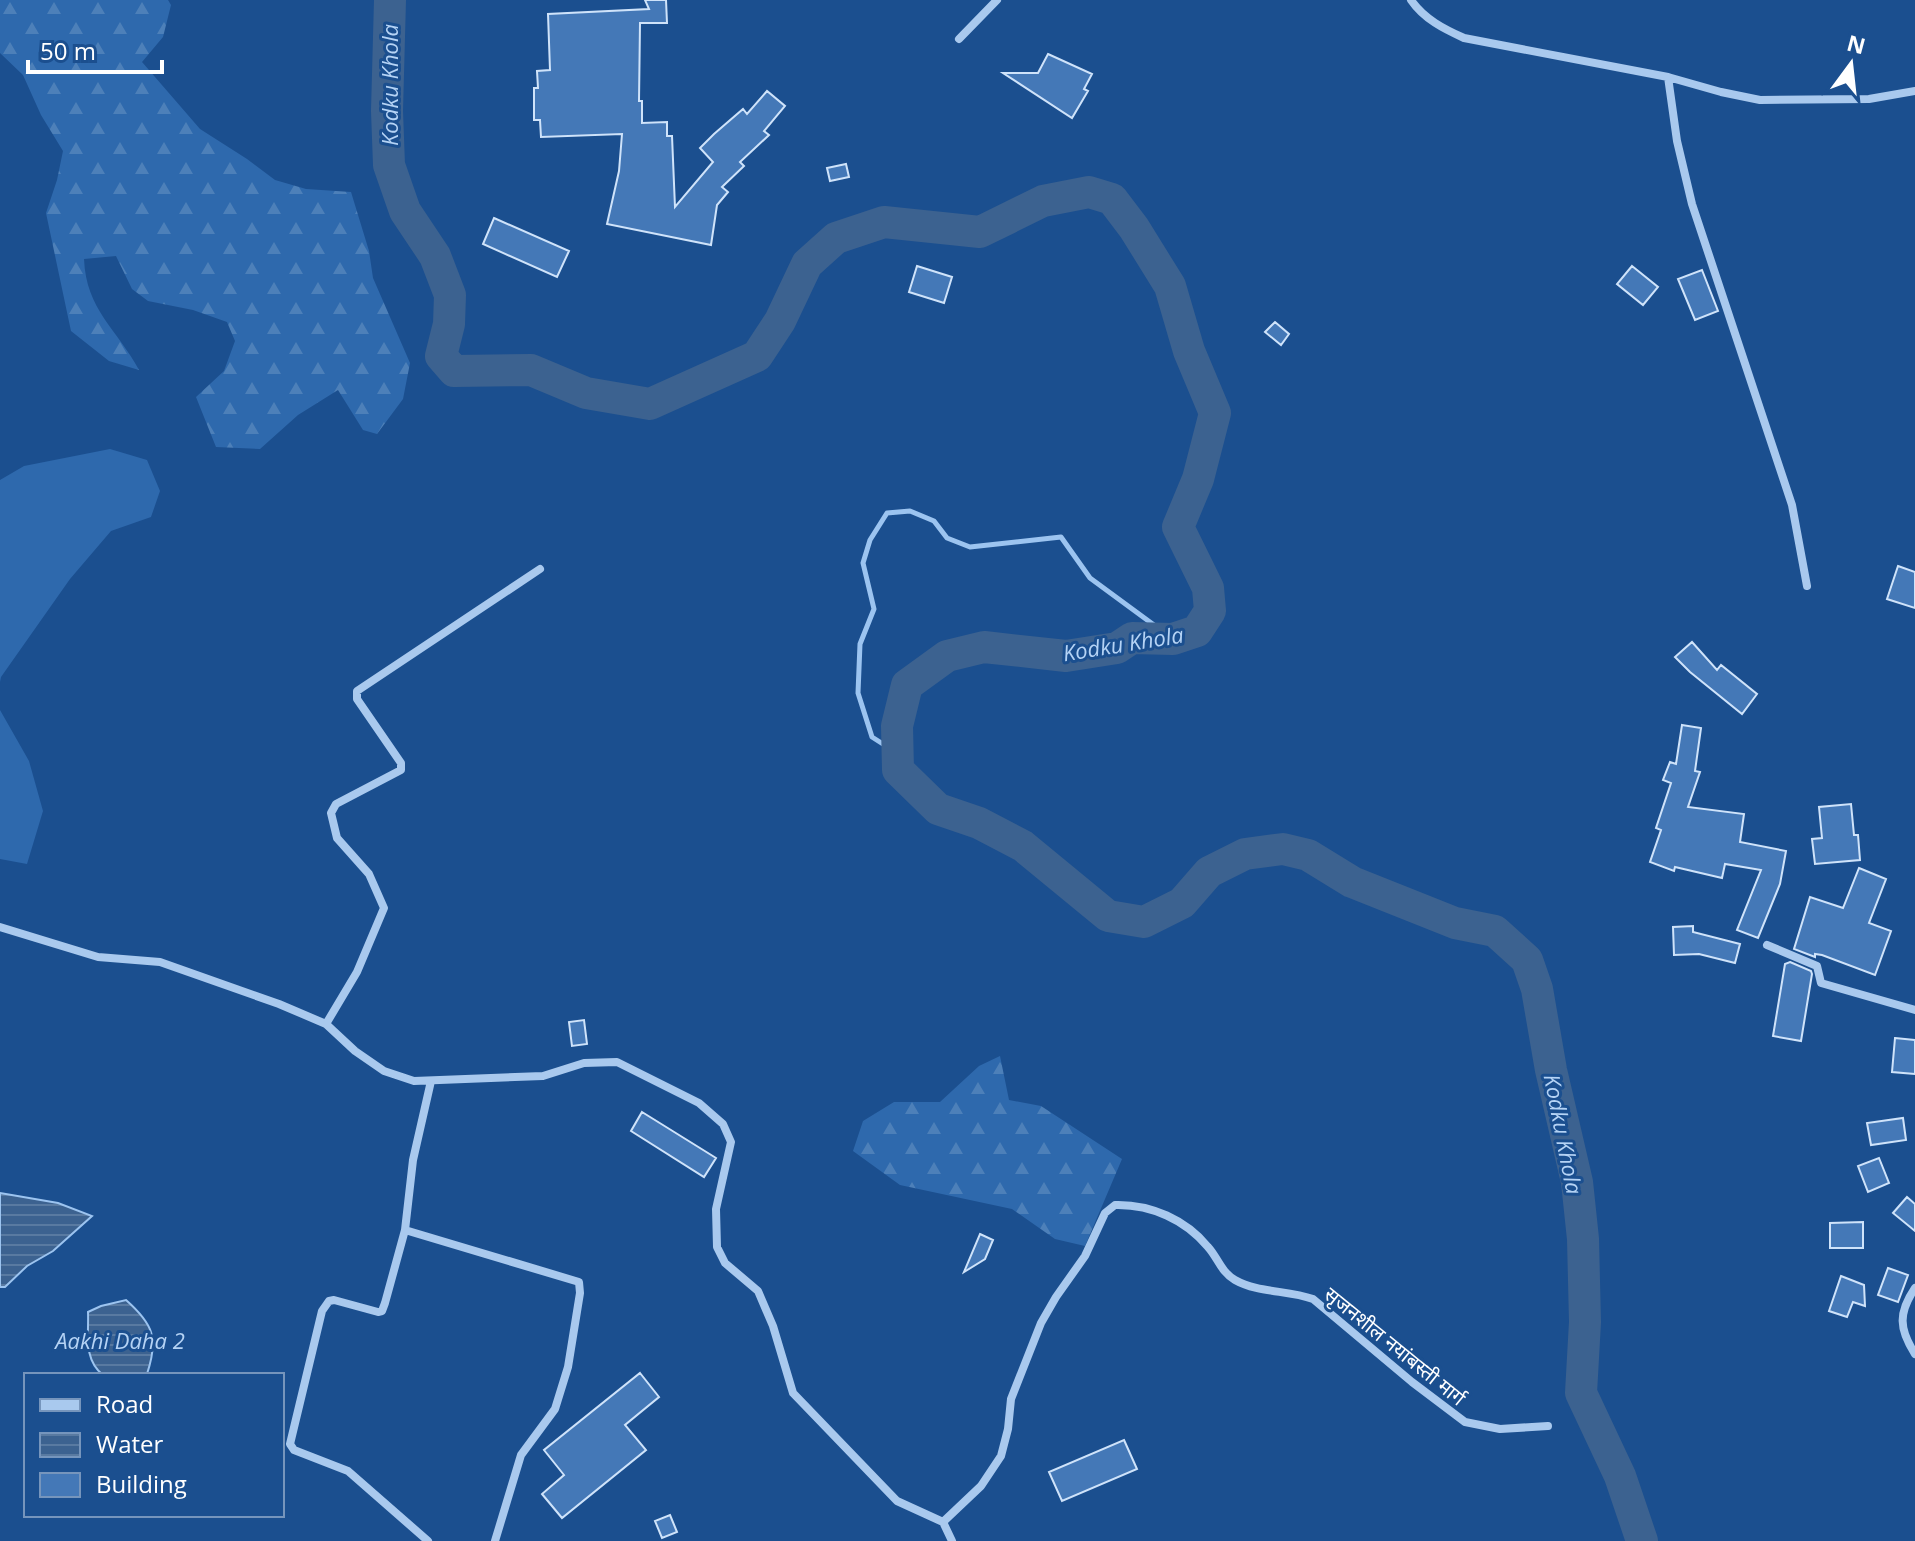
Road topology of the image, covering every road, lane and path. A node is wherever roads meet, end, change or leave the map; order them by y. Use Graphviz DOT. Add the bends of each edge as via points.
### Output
graph roads {
  1 [pos="997,0"];
  2 [pos="1411,0"];
  3 [pos="959,39"];
  4 [pos="1668,77"];
  5 [pos="1915,91"];
  6 [pos="540,569"];
  7 [pos="1807,586"];
  8 [pos="0,927"];
  9 [pos="1767,945"];
  10 [pos="1915,1010"];
  11 [pos="326,1024"];
  12 [pos="431,1081"];
  13 [pos="405,1230"];
  14 [pos="1915,1288"];
  15 [pos="1915,1354"];
  16 [pos="1548,1426"];
  17 [pos="943,1522"];
  18 [pos="428,1541"];
  19 [pos="495,1541"];
  20 [pos="952,1541"];
  1 -- 3 [label="street"];
  2 -- 4 [label="street" via="1440,27 1464,38"];
  4 -- 5 [label="street" via="1760,100 1869,99"];
  4 -- 7 [label="street" via="1692,204 1789,494"];
  6 -- 11 [label="street" via="357,691 401,770 336,804 331,813 337,838 369,874 384,908 357,972"];
  8 -- 11 [label="street" via="98,957 160,962"];
  9 -- 10 [label="street" via="1817,966 1821,983"];
  11 -- 12 [label="street" via="384,1071"];
  12 -- 13 [label="street" via="413,1160"];
  12 -- 17 [label="street" via="543,1076 584,1063 617,1062 699,1103 723,1124 731,1142 716,1209 717,1247 725,1263 758,1291 793,1393 897,1501"];
  13 -- 18 [label="street" via="382,1311 334,1300 322,1311 290,1444 348,1471"];
  13 -- 19 [label="street" via="579,1282 568,1367 555,1409 521,1455"];
  14 -- 15 [label="street" via="1902,1316 1904,1336"];
  16 -- 17 [label="street, सृजनशील नयांबस्ती मार्ग" via="1500,1429 1465,1422 1313,1299 1236,1281 1180,1221 1115,1205 1105,1213 1085,1256 1041,1323 1011,1399 1001,1456 981,1486"];
  17 -- 20 [label="street"];
}
